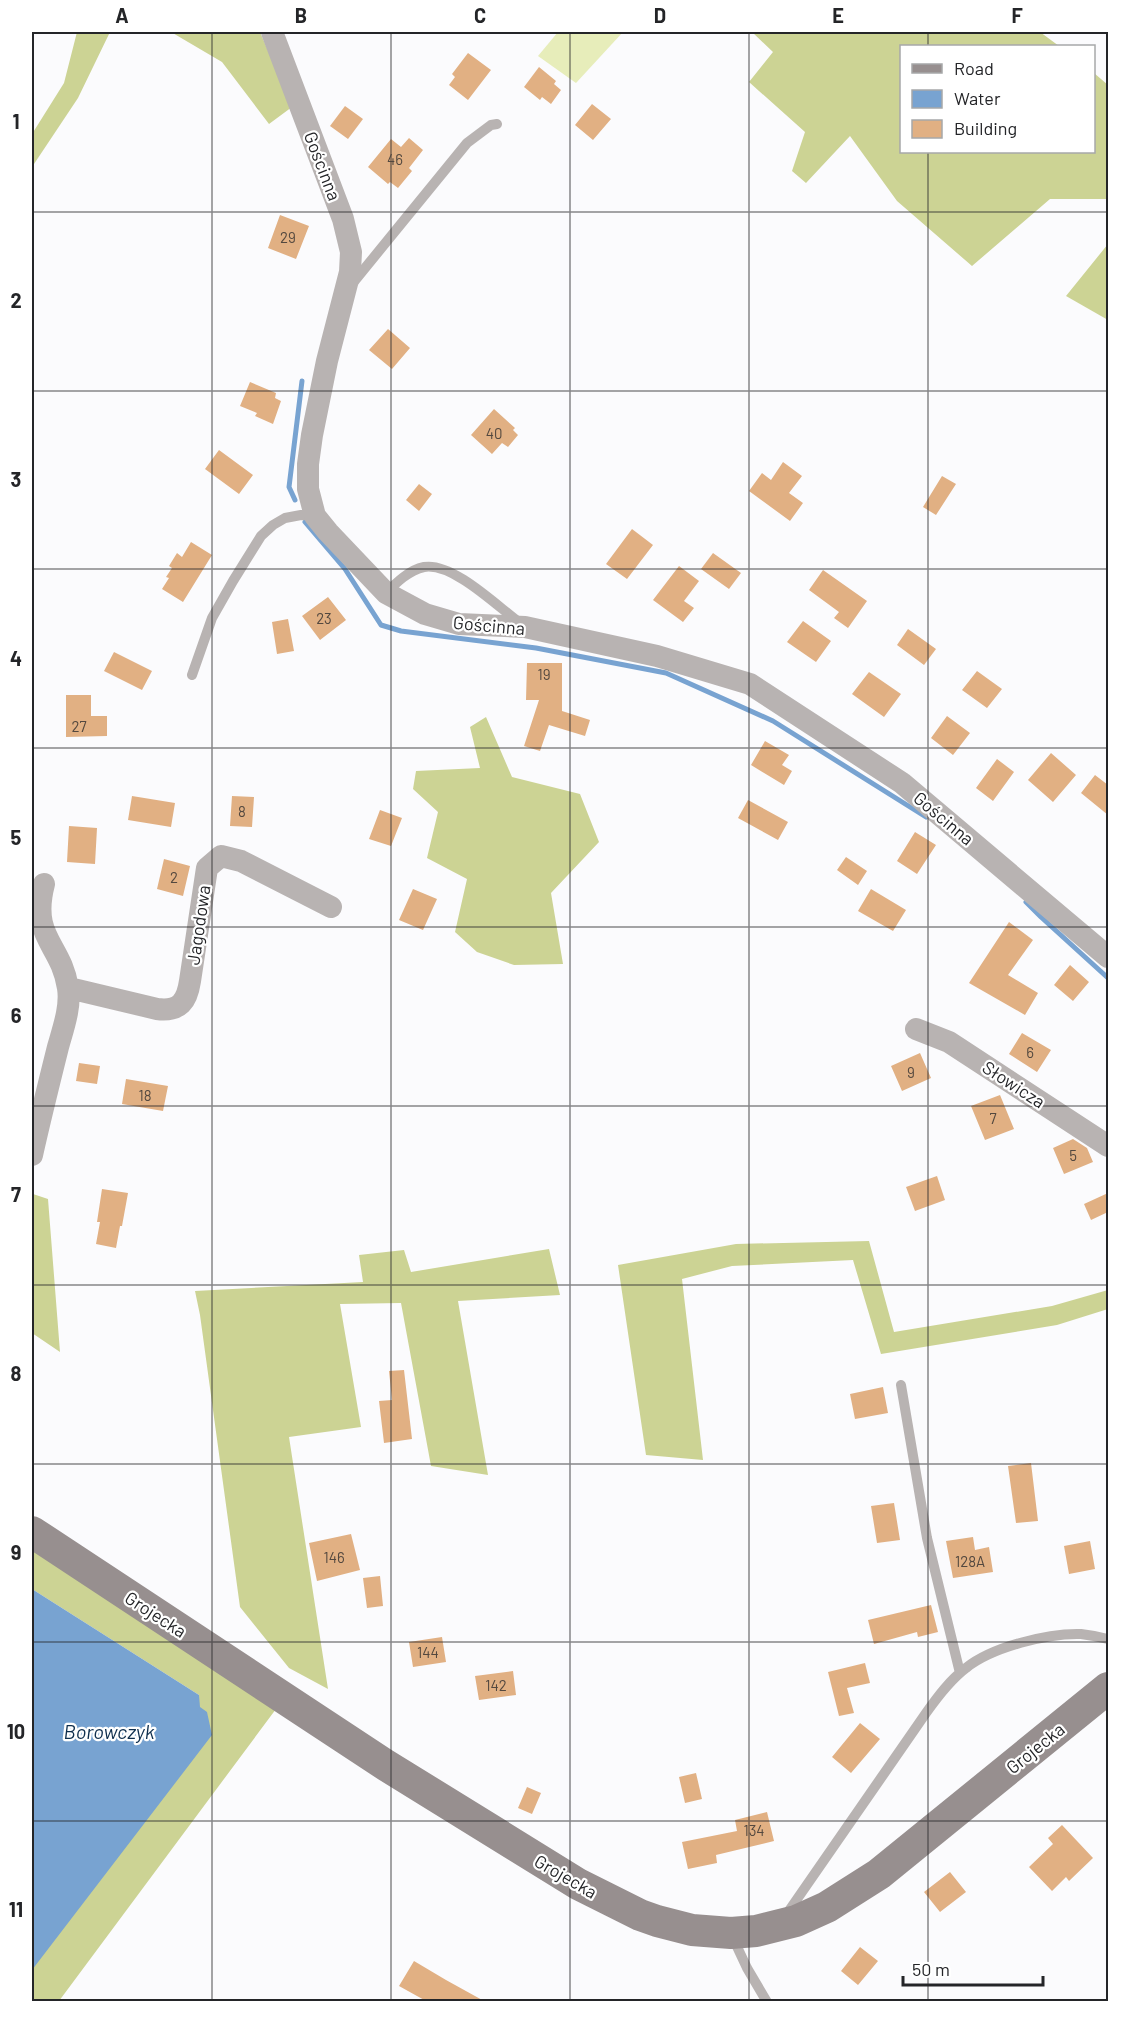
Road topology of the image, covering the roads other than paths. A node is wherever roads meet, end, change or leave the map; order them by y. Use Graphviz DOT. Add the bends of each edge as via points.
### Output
graph roads {
  1 [pos="272,32"];
  2 [pos="498,124"];
  3 [pos="344,294"];
  4 [pos="315,516"];
  5 [pos="386,593"];
  6 [pos="525,627"];
  7 [pos="192,675"];
  8 [pos="44,884"];
  9 [pos="331,907"];
  10 [pos="1108,957"];
  11 [pos="69,988"];
  12 [pos="916,1029"];
  13 [pos="1108,1146"];
  14 [pos="32,1155"];
  15 [pos="901,1384"];
  16 [pos="32,1532"];
  17 [pos="1108,1640"];
  18 [pos="960,1673"];
  19 [pos="1108,1688"];
  20 [pos="779,1926"];
  21 [pos="731,1933"];
  22 [pos="767,2001"];
  1 -- 3 [label="street, Gościnna" via="347,234 351,261"];
  2 -- 3 [label="lane" via="467,143"];
  3 -- 4 [label="street, Gościnna" via="310,453 309,489"];
  4 -- 5 [label="street, Gościnna"];
  4 -- 7 [label="lane" via="285,518 261,536 215,612"];
  5 -- 6 [label="street, Gościnna" via="413,609 449,622"];
  5 -- 6 [label="lane" via="422,567 446,569"];
  6 -- 10 [label="street, Gościnna" via="657,656 750,684 902,783"];
  8 -- 11 [label="street" via="39,904 41,924 63,965"];
  9 -- 11 [label="street, Jagodowa" via="241,861 221,856 207,868 188,993 181,1004 158,1009"];
  11 -- 14 [label="street" via="65,1020"];
  12 -- 13 [label="street, Słowicza" via="949,1042"];
  15 -- 18 [label="lane" via="927,1538"];
  16 -- 21 [label="street, Grojecka" via="423,1790 578,1884 657,1922"];
  17 -- 18 [label="lane" via="1082,1634 1032,1641 983,1656"];
  18 -- 20 [label="lane" via="939,1695"];
  19 -- 20 [label="street, Grojecka" via="879,1874 827,1907"];
  20 -- 21 [label="street, Grojecka"];
  21 -- 22 [label="lane"];
}
